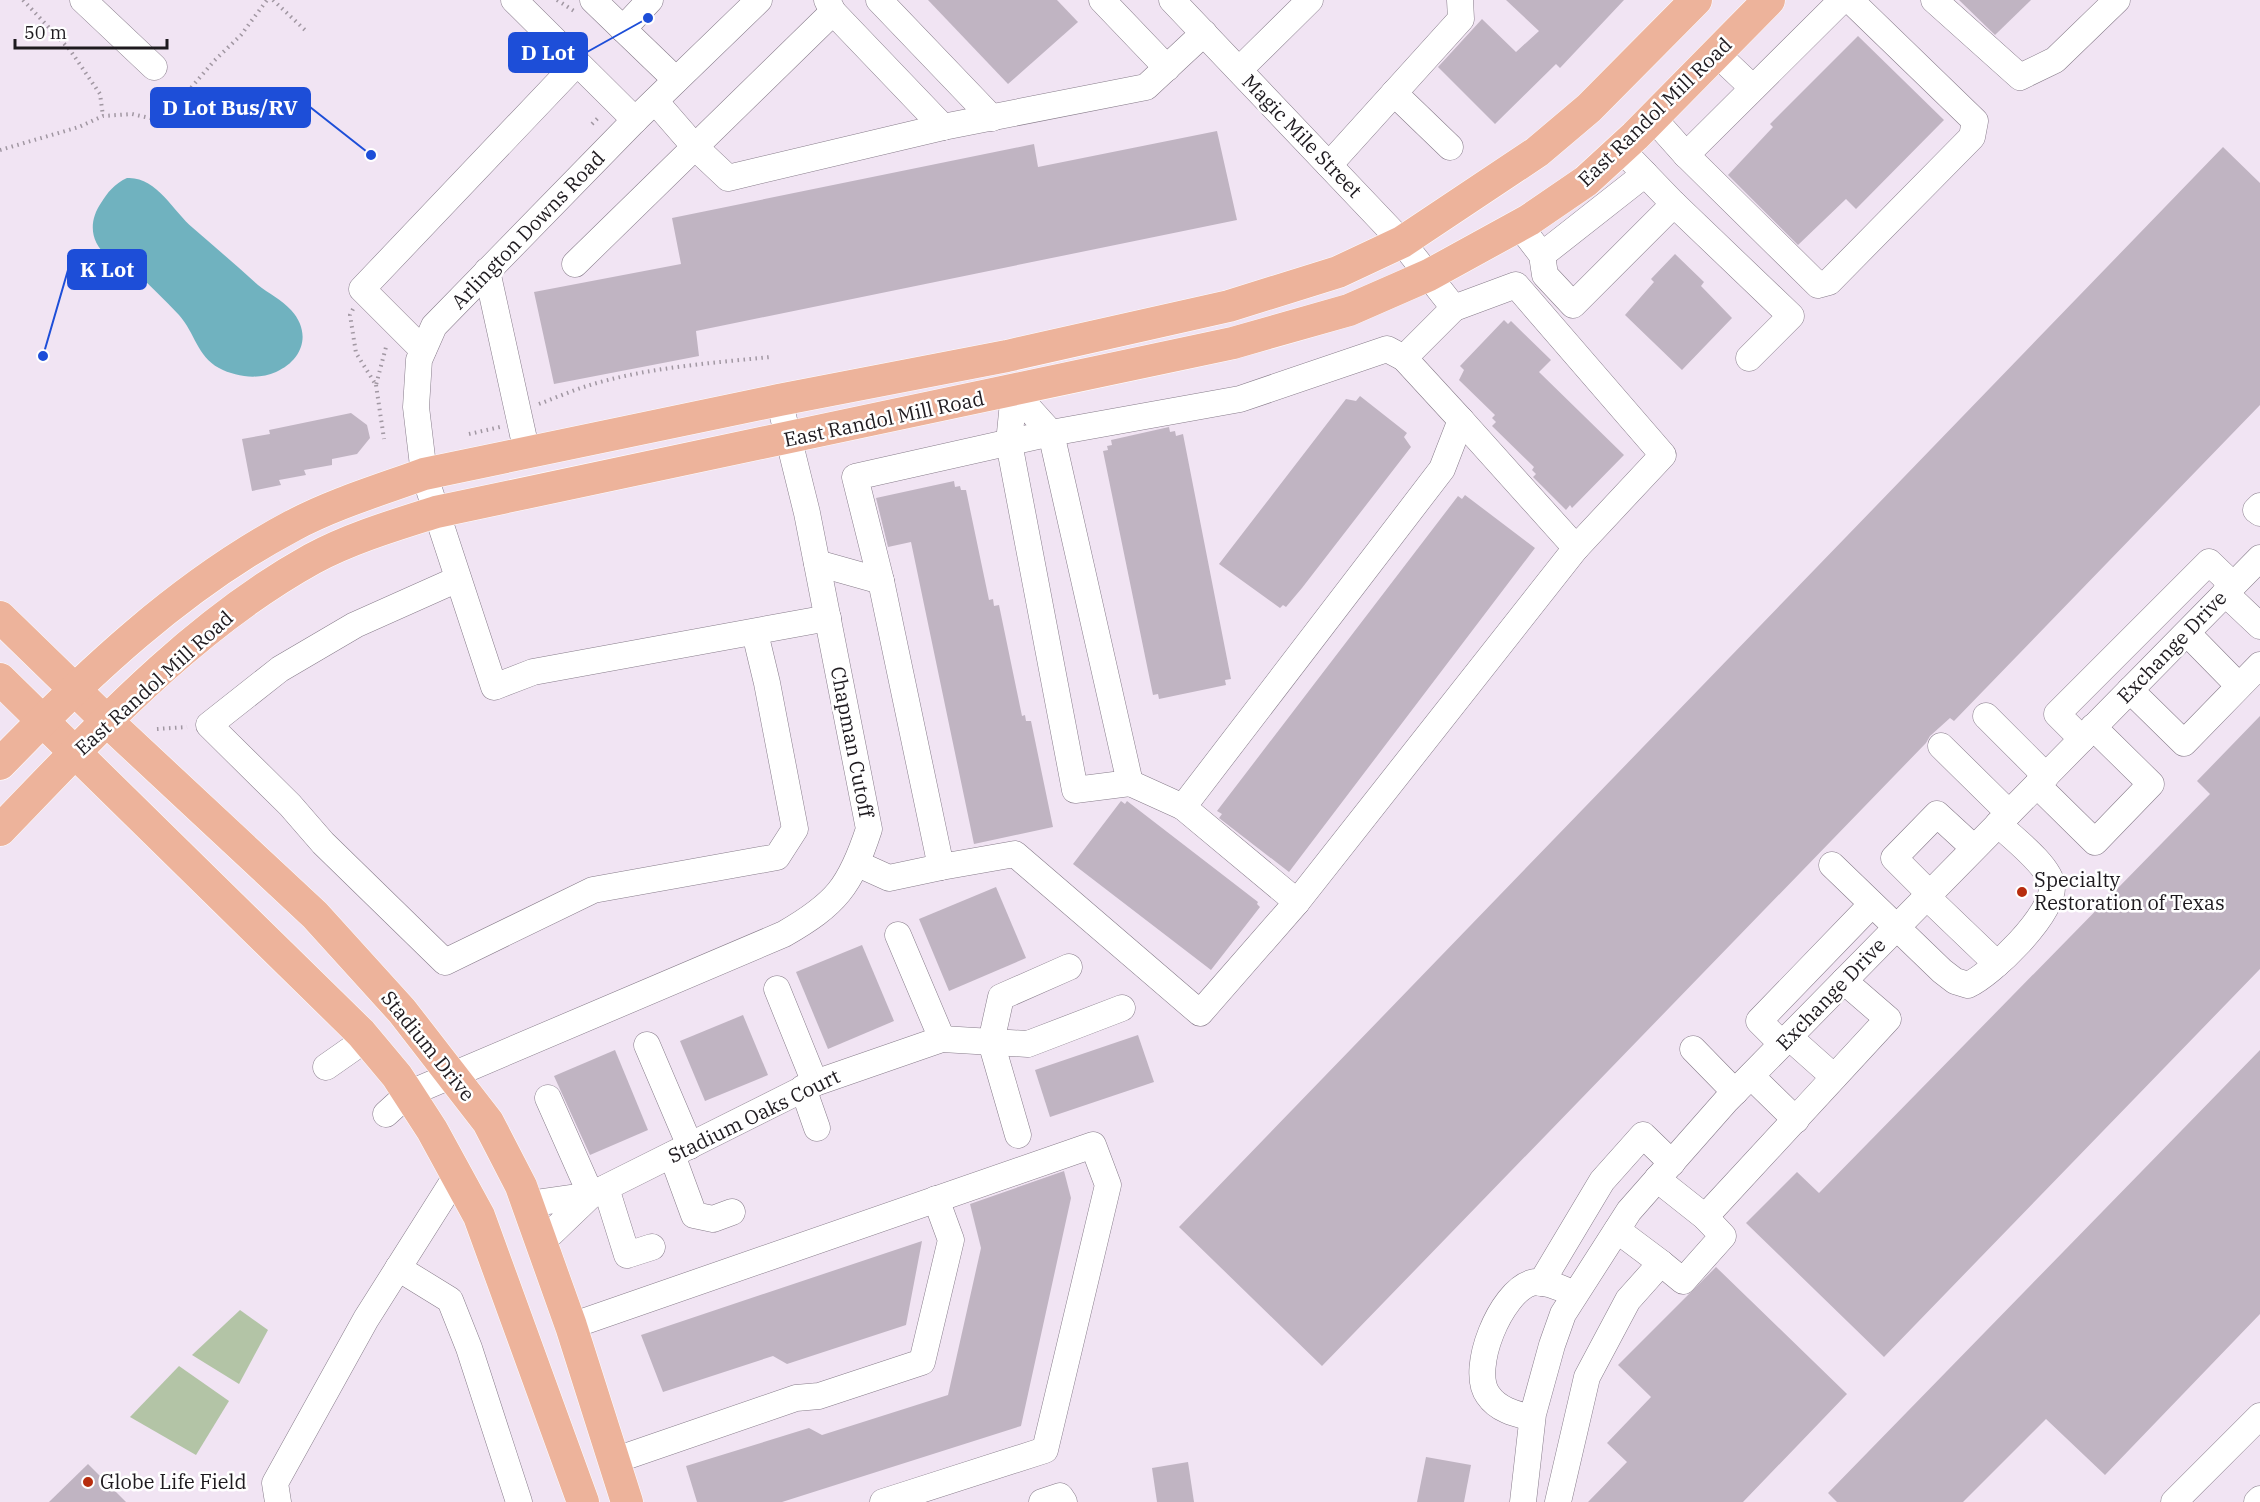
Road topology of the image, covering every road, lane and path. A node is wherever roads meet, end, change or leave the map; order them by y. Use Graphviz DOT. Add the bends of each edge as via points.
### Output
graph roads {
  1 [pos="23,0"];
  2 [pos="83,0"];
  3 [pos="267,0"];
  4 [pos="273,0"];
  5 [pos="514,0"];
  6 [pos="593,0"];
  7 [pos="650,0"];
  8 [pos="759,0"];
  9 [pos="879,0"];
  10 [pos="1102,0"];
  11 [pos="1172,0"];
  12 [pos="1310,0"];
  13 [pos="1460,0"];
  14 [pos="1696,0"];
  15 [pos="1769,0"];
  16 [pos="1842,0"];
  17 [pos="1850,0"];
  18 [pos="1934,0"];
  19 [pos="2117,0"];
  20 [pos="830,6"];
  21 [pos="623,29"];
  22 [pos="305,30"];
  23 [pos="1204,33"];
  24 [pos="1717,54"];
  25 [pos="577,63"];
  26 [pos="154,67"];
  27 [pos="1167,68"];
  28 [pos="1239,70"];
  29 [pos="676,80"];
  30 [pos="1753,88"];
  31 [pos="1394,93"];
  32 [pos="656,101"];
  33 [pos="103,116"];
  34 [pos="992,118"];
  35 [pos="1653,118"];
  36 [pos="635,120"];
  37 [pos="943,127"];
  38 [pos="695,147"];
  39 [pos="1450,147"];
  40 [pos="1621,149"];
  41 [pos="0,150"];
  42 [pos="1686,155"];
  43 [pos="1329,165"];
  44 [pos="1645,174"];
  45 [pos="1674,204"];
  46 [pos="1519,225"];
  47 [pos="1402,242"];
  48 [pos="1542,255"];
  49 [pos="575,264"];
  50 [pos="487,271"];
  51 [pos="1429,275"];
  52 [pos="362,289"];
  53 [pos="1454,308"];
  54 [pos="386,347"];
  55 [pos="423,350"];
  56 [pos="1007,356"];
  57 [pos="770,357"];
  58 [pos="1404,358"];
  59 [pos="1749,358"];
  60 [pos="376,385"];
  61 [pos="1014,392"];
  62 [pos="779,400"];
  63 [pos="1461,420"];
  64 [pos="519,422"];
  65 [pos="1051,433"];
  66 [pos="469,434"];
  67 [pos="384,439"];
  68 [pos="789,439"];
  69 [pos="1009,442"];
  70 [pos="527,453"];
  71 [pos="424,474"];
  72 [pos="2260,506"];
  73 [pos="436,512"];
  74 [pos="2260,513"];
  75 [pos="1576,548"];
  76 [pos="2260,558"];
  77 [pos="817,563"];
  78 [pos="458,579"];
  79 [pos="881,581"];
  80 [pos="2229,589"];
  81 [pos="2179,592"];
  82 [pos="0,617"];
  83 [pos="828,618"];
  84 [pos="2195,624"];
  85 [pos="2260,626"];
  86 [pos="2138,632"];
  87 [pos="755,633"];
  88 [pos="2163,656"];
  89 [pos="2260,665"];
  90 [pos="2097,673"];
  91 [pos="0,679"];
  92 [pos="2239,686"];
  93 [pos="75,690"];
  94 [pos="2126,694"];
  95 [pos="1986,716"];
  96 [pos="107,721"];
  97 [pos="41,722"];
  98 [pos="209,725"];
  99 [pos="157,729"];
  100 [pos="2088,733"];
  101 [pos="1941,746"];
  102 [pos="74,753"];
  103 [pos="0,764"];
  104 [pos="2041,780"];
  105 [pos="1130,783"];
  106 [pos="1183,807"];
  107 [pos="2004,818"];
  108 [pos="0,830"];
  109 [pos="1974,848"];
  110 [pos="858,864"];
  111 [pos="1832,865"];
  112 [pos="941,867"];
  113 [pos="1929,895"];
  114 [pos="1297,902"];
  115 [pos="1872,904"];
  116 [pos="1896,928"];
  117 [pos="898,935"];
  118 [pos="1837,940"];
  119 [pos="1997,964"];
  120 [pos="1069,967"];
  121 [pos="1852,973"];
  122 [pos="1798,982"];
  123 [pos="777,989"];
  124 [pos="1821,1004"];
  125 [pos="1122,1008"];
  126 [pos="366,1039"];
  127 [pos="942,1039"];
  128 [pos="1786,1041"];
  129 [pos="991,1042"];
  130 [pos="647,1045"];
  131 [pos="1693,1049"];
  132 [pos="326,1067"];
  133 [pos="453,1075"];
  134 [pos="1834,1077"];
  135 [pos="1743,1084"];
  136 [pos="809,1086"];
  137 [pos="548,1098"];
  138 [pos="397,1104"];
  139 [pos="1796,1120"];
  140 [pos="817,1128"];
  141 [pos="1018,1135"];
  142 [pos="681,1150"];
  143 [pos="1665,1171"];
  144 [pos="457,1175"];
  145 [pos="598,1192"];
  146 [pos="936,1199"];
  147 [pos="528,1204"];
  148 [pos="732,1212"];
  149 [pos="1579,1217"];
  150 [pos="1705,1217"];
  151 [pos="1614,1235"];
  152 [pos="542,1242"];
  153 [pos="652,1247"];
  154 [pos="1661,1263"];
  155 [pos="398,1268"];
  156 [pos="1541,1283"];
  157 [pos="1575,1294"];
  158 [pos="571,1326"];
  159 [pos="1543,1378"];
  160 [pos="1582,1391"];
  161 [pos="2260,1416"];
  162 [pos="1532,1418"];
  163 [pos="613,1461"];
  164 [pos="579,1488"];
  165 [pos="278,1502"];
  166 [pos="519,1502"];
  167 [pos="627,1502"];
  168 [pos="883,1502"];
  169 [pos="1042,1502"];
  170 [pos="1064,1502"];
  171 [pos="1523,1502"];
  172 [pos="1558,1502"];
  173 [pos="2174,1502"];
  1 -- 33 [label="path" via="70,50 100,94"];
  2 -- 26 [label="street"];
  3 -- 33 [label="path" via="241,35 171,111 154,119 132,114"];
  4 -- 22 [label="path"];
  5 -- 25 [label="street"];
  6 -- 21 [label="street"];
  7 -- 21 [label="street"];
  8 -- 29 [label="street, Arlington Downs Road"];
  9 -- 34 [label="street"];
  10 -- 27 [label="street"];
  11 -- 23 [label="street, Magic Mile Street"];
  12 -- 28 [label="street"];
  13 -- 31 [label="street" via="1461,19"];
  14 -- 47 [label="main road, East Randol Mill Road" via="1589,108 1537,152"];
  15 -- 24 [label="main road, East Randol Mill Road"];
  16 -- 30 [label="street"];
  17 -- 42 [label="street" via="1975,121 1972,137 1829,282 1818,285"];
  18 -- 19 [label="street" via="2020,76 2055,60"];
  20 -- 37 [label="street"];
  20 -- 38 [label="street"];
  21 -- 29 [label="street"];
  23 -- 27 [label="street"];
  23 -- 28 [label="street, Magic Mile Street"];
  24 -- 30 [label="street"];
  24 -- 35 [label="main road, East Randol Mill Road"];
  25 -- 36 [label="street"];
  25 -- 52 [label="street"];
  27 -- 34 [label="street" via="1146,87"];
  28 -- 43 [label="street, Magic Mile Street"];
  29 -- 32 [label="street, Arlington Downs Road"];
  30 -- 42 [label="street"];
  31 -- 39 [label="street"];
  31 -- 43 [label="street"];
  32 -- 36 [label="street, Arlington Downs Road"];
  32 -- 38 [label="street"];
  33 -- 41 [label="path" via="79,128"];
  34 -- 37 [label="street"];
  35 -- 40 [label="main road, East Randol Mill Road"];
  35 -- 42 [label="street"];
  36 -- 50 [label="street, Arlington Downs Road"];
  37 -- 38 [label="street" via="728,178"];
  38 -- 49 [label="street"];
  40 -- 44 [label="street"];
  40 -- 46 [label="main road, East Randol Mill Road" via="1586,181"];
  43 -- 47 [label="street, Magic Mile Street"];
  44 -- 45 [label="street"];
  44 -- 48 [label="street"];
  45 -- 48 [label="street" via="1574,305 1545,275"];
  45 -- 59 [label="street" via="1791,316"];
  46 -- 48 [label="street"];
  46 -- 51 [label="main road, East Randol Mill Road"];
  47 -- 51 [label="street, Magic Mile Street"];
  47 -- 56 [label="main road, East Randol Mill Road" via="1338,272 1228,306"];
  50 -- 55 [label="street, Arlington Downs Road" via="434,326"];
  50 -- 64 [label="street"];
  51 -- 53 [label="street, Magic Mile Street"];
  51 -- 61 [label="main road, East Randol Mill Road" via="1349,310 1239,342"];
  52 -- 55 [label="street"];
  52 -- 60 [label="path" via="350,315 356,353"];
  53 -- 58 [label="street"];
  53 -- 75 [label="street" via="1516,285 1663,455"];
  54 -- 60 [label="path"];
  55 -- 71 [label="street, Arlington Downs Road" via="416,407"];
  56 -- 61 [label="street"];
  56 -- 62 [label="main road, East Randol Mill Road"];
  57 -- 64 [label="path" via="705,364 588,386 538,404"];
  58 -- 63 [label="street"];
  58 -- 65 [label="street" via="1388,349 1240,399"];
  60 -- 67 [label="path"];
  61 -- 65 [label="street"];
  61 -- 68 [label="main road, East Randol Mill Road"];
  61 -- 69 [label="street"];
  62 -- 68 [label="street, Chapman Cutoff"];
  62 -- 70 [label="main road, East Randol Mill Road"];
  63 -- 75 [label="street"];
  63 -- 106 [label="street" via="1442,468"];
  64 -- 66 [label="path"];
  64 -- 70 [label="street"];
  65 -- 69 [label="street"];
  65 -- 105 [label="street"];
  68 -- 73 [label="main road, East Randol Mill Road"];
  68 -- 77 [label="street, Chapman Cutoff"];
  69 -- 79 [label="street" via="855,477"];
  69 -- 105 [label="street" via="1075,790"];
  70 -- 71 [label="main road, East Randol Mill Road"];
  71 -- 73 [label="street, Arlington Downs Road"];
  71 -- 93 [label="main road, East Randol Mill Road" via="294,524 229,562"];
  72 -- 74 [label="street" via="2256,510"];
  73 -- 78 [label="street, Arlington Downs Road"];
  73 -- 96 [label="main road, East Randol Mill Road" via="371,533 313,558 210,629"];
  75 -- 114 [label="street"];
  76 -- 80 [label="street, Exchange Drive"];
  77 -- 79 [label="street"];
  77 -- 83 [label="street, Chapman Cutoff"];
  78 -- 87 [label="street, Arlington Downs Road" via="494,687 533,672"];
  78 -- 98 [label="street" via="355,625 289,663"];
  79 -- 112 [label="street"];
  80 -- 81 [label="street" via="2209,562"];
  80 -- 84 [label="street, Exchange Drive"];
  80 -- 85 [label="street"];
  81 -- 84 [label="street"];
  81 -- 86 [label="street"];
  82 -- 93 [label="main road, Stadium Drive"];
  83 -- 87 [label="street"];
  83 -- 110 [label="street, Chapman Cutoff" via="868,829"];
  84 -- 88 [label="street, Exchange Drive"];
  84 -- 92 [label="street"];
  86 -- 88 [label="street"];
  86 -- 90 [label="street"];
  87 -- 98 [label="street" via="795,829 777,857 593,890 445,962"];
  88 -- 94 [label="street, Exchange Drive"];
  89 -- 92 [label="street"];
  90 -- 94 [label="street"];
  90 -- 100 [label="street" via="2057,714"];
  91 -- 97 [label="main road"];
  92 -- 94 [label="street" via="2184,743"];
  93 -- 96 [label="main road, Stadium Drive"];
  93 -- 97 [label="main road, East Randol Mill Road"];
  94 -- 100 [label="street, Exchange Drive"];
  95 -- 104 [label="street"];
  96 -- 102 [label="main road, East Randol Mill Road"];
  96 -- 133 [label="main road, Stadium Drive" via="315,915 402,1011"];
  97 -- 102 [label="main road"];
  97 -- 103 [label="main road, East Randol Mill Road"];
  98 -- 99 [label="path"];
  100 -- 104 [label="street, Exchange Drive"];
  100 -- 104 [label="street" via="2151,784 2095,842"];
  101 -- 107 [label="street"];
  102 -- 108 [label="main road, East Randol Mill Road"];
  102 -- 126 [label="main road"];
  104 -- 107 [label="street, Exchange Drive"];
  105 -- 106 [label="street"];
  106 -- 114 [label="street"];
  107 -- 109 [label="street, Exchange Drive"];
  107 -- 119 [label="street" via="2045,869 2052,885 2050,900 2038,919"];
  109 -- 113 [label="street, Exchange Drive"];
  109 -- 113 [label="street" via="1937,814 1894,858"];
  110 -- 112 [label="street" via="889,878"];
  110 -- 133 [label="street, Chapman Cutoff" via="820,913 784,934"];
  111 -- 115 [label="street"];
  112 -- 114 [label="street" via="1015,854 1200,1013"];
  113 -- 116 [label="street, Exchange Drive"];
  113 -- 119 [label="street"];
  115 -- 116 [label="street"];
  115 -- 118 [label="street"];
  116 -- 119 [label="street" via="1955,981 1968,985"];
  116 -- 121 [label="street, Exchange Drive"];
  117 -- 127 [label="street"];
  118 -- 121 [label="street"];
  118 -- 122 [label="street"];
  120 -- 129 [label="street" via="1001,997"];
  121 -- 124 [label="street, Exchange Drive"];
  121 -- 134 [label="street" via="1888,1019"];
  122 -- 124 [label="street"];
  122 -- 128 [label="street" via="1759,1021"];
  123 -- 136 [label="street"];
  124 -- 128 [label="street, Exchange Drive"];
  125 -- 129 [label="street, Stadium Oaks Court" via="1028,1044"];
  126 -- 132 [label="street"];
  126 -- 138 [label="main road"];
  127 -- 129 [label="street, Stadium Oaks Court"];
  127 -- 136 [label="street, Stadium Oaks Court"];
  128 -- 134 [label="street"];
  128 -- 135 [label="street, Exchange Drive"];
  129 -- 141 [label="street"];
  130 -- 142 [label="street"];
  131 -- 135 [label="street"];
  133 -- 138 [label="street, Chapman Cutoff"];
  133 -- 147 [label="main road, Stadium Drive" via="488,1122"];
  134 -- 139 [label="street"];
  135 -- 139 [label="street"];
  135 -- 143 [label="street, Exchange Drive"];
  136 -- 140 [label="street"];
  136 -- 142 [label="street, Stadium Oaks Court"];
  137 -- 145 [label="street"];
  138 -- 144 [label="main road" via="432,1130"];
  139 -- 150 [label="street"];
  142 -- 145 [label="street, Stadium Oaks Court"];
  142 -- 148 [label="street" via="694,1215 713,1219"];
  143 -- 149 [label="street" via="1643,1135 1602,1181"];
  143 -- 150 [label="street"];
  143 -- 151 [label="street, Exchange Drive"];
  144 -- 155 [label="street"];
  144 -- 164 [label="main road" via="479,1216"];
  145 -- 147 [label="street, Stadium Oaks Court"];
  145 -- 152 [label="street, Stadium Oaks Court"];
  145 -- 153 [label="street" via="627,1254"];
  146 -- 158 [label="street"];
  146 -- 163 [label="street" via="951,1240 922,1362 819,1396 796,1398"];
  146 -- 168 [label="street" via="1093,1145 1108,1185 1045,1450"];
  147 -- 152 [label="main road, Stadium Drive"];
  149 -- 151 [label="street"];
  149 -- 156 [label="street"];
  150 -- 154 [label="street" via="1723,1236 1683,1281"];
  151 -- 154 [label="street"];
  151 -- 157 [label="street, Exchange Drive"];
  152 -- 158 [label="main road, Stadium Drive"];
  154 -- 160 [label="street" via="1628,1300"];
  155 -- 165 [label="street" via="275,1483"];
  155 -- 166 [label="street" via="450,1300"];
  156 -- 157 [label="street"];
  156 -- 162 [label="street" via="1518,1289 1505,1305 1492,1331 1481,1379 1498,1406"];
  157 -- 159 [label="street, Exchange Drive" via="1563,1314"];
  158 -- 163 [label="main road, Stadium Drive"];
  159 -- 160 [label="street"];
  159 -- 162 [label="street, Exchange Drive"];
  160 -- 172 [label="street"];
  161 -- 173 [label="street"];
  162 -- 171 [label="street, Exchange Drive"];
  163 -- 164 [label="main road"];
  163 -- 167 [label="main road, Stadium Drive"];
  169 -- 170 [label="street" via="1060,1496"];
}
